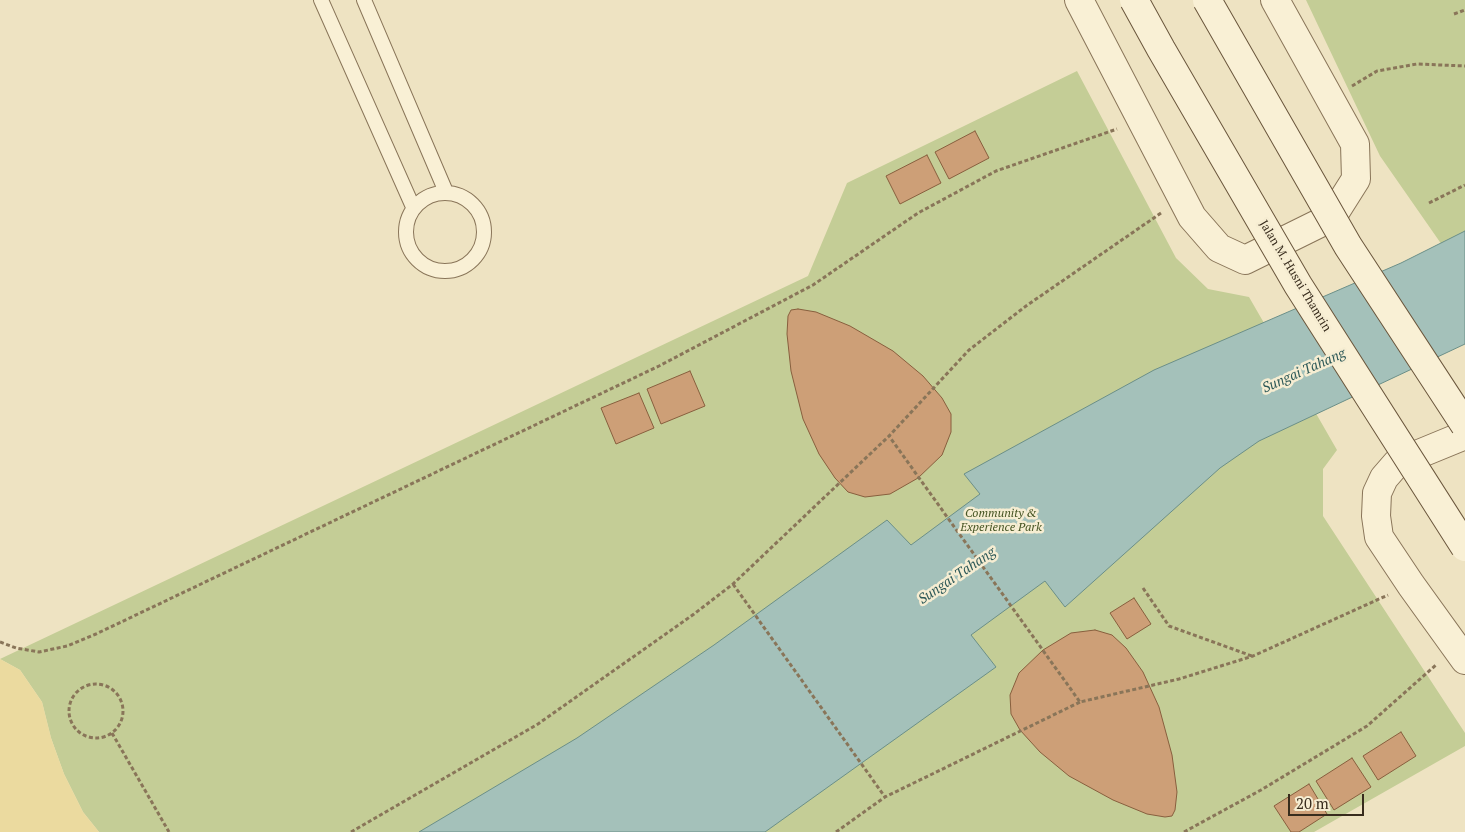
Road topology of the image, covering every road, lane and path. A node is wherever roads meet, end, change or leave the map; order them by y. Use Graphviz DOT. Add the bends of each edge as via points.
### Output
graph roads {
  1 [pos="321,0"];
  2 [pos="364,0"];
  3 [pos="1079,0"];
  4 [pos="1134,0"];
  5 [pos="1206,0"];
  6 [pos="1275,0"];
  7 [pos="1465,10"];
  8 [pos="1454,14"];
  9 [pos="1465,66"];
  10 [pos="1330,99"];
  11 [pos="1142,121"];
  12 [pos="1465,186"];
  13 [pos="446,192"];
  14 [pos="1182,198"];
  15 [pos="1429,204"];
  16 [pos="413,206"];
  17 [pos="1465,425"];
  18 [pos="1465,435"];
  19 [pos="889,436"];
  20 [pos="1465,547"];
  21 [pos="732,584"];
  22 [pos="1411,585"];
  23 [pos="1143,588"];
  24 [pos="0,642"];
  25 [pos="1460,653"];
  26 [pos="1253,656"];
  27 [pos="1080,702"];
  28 [pos="112,733"];
  29 [pos="885,797"];
  30 [pos="170,832"];
  31 [pos="352,832"];
  32 [pos="836,832"];
  33 [pos="1184,832"];
  1 -- 16 [label="lane"];
  2 -- 13 [label="lane"];
  3 -- 11 [label="main road"];
  4 -- 20 [label="main road, Jalan M. Husni Thamrin, bridge" via="1298,285"];
  5 -- 17 [label="main road, bridge" via="1348,246"];
  6 -- 10 [label="main road"];
  7 -- 8 [label="path"];
  9 -- 10 [label="path" via="1417,64 1377,71"];
  10 -- 14 [label="main road" via="1355,144 1356,179 1332,217 1245,260 1219,248 1192,217"];
  11 -- 14 [label="main road"];
  11 -- 24 [label="path" via="996,171 918,213 813,284 659,366 96,634 67,646 39,652"];
  12 -- 15 [label="path"];
  13 -- 16 [label="lane" via="428,195"];
  13 -- 16 [label="lane" via="465,197 479,210 485,229 482,248 470,263 452,271 432,270 416,260 406,244 405,224"];
  14 -- 19 [label="path" via="1026,306 969,350"];
  18 -- 22 [label="main road" via="1397,463 1377,493 1379,537"];
  19 -- 21 [label="path"];
  19 -- 27 [label="path"];
  21 -- 29 [label="path"];
  21 -- 31 [label="path" via="538,724"];
  22 -- 25 [label="main road"];
  22 -- 26 [label="path"];
  23 -- 26 [label="path" via="1168,626"];
  25 -- 33 [label="path" via="1367,726"];
  26 -- 27 [label="path" via="1179,679"];
  27 -- 29 [label="path"];
  28 -- 28 [label="path" via="93,738 76,730 71,722 70,703 81,688 99,684 116,692 124,709 118,727"];
  28 -- 30 [label="path"];
  29 -- 32 [label="path"];
}
